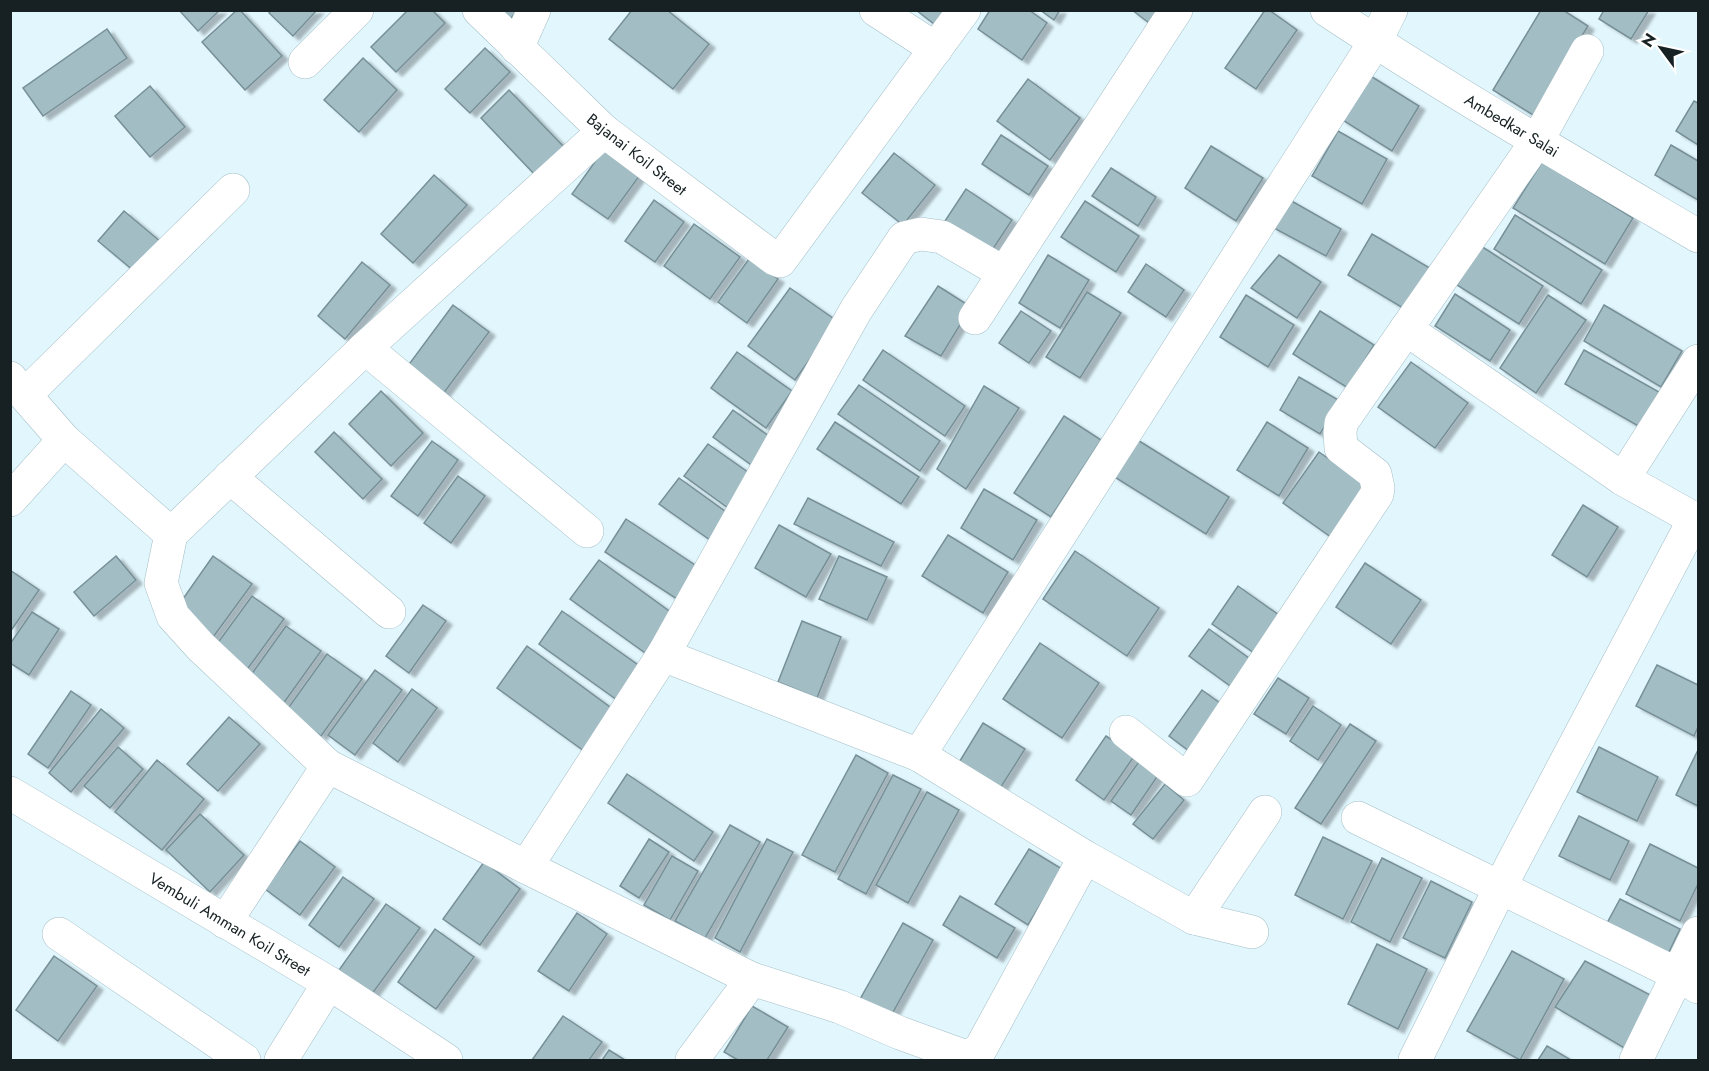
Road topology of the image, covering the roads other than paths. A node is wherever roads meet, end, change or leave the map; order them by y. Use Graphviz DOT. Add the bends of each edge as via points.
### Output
graph roads {
  1 [pos="357,10"];
  2 [pos="479,10"];
  3 [pos="534,10"];
  4 [pos="876,10"];
  5 [pos="964,10"];
  6 [pos="1176,10"];
  7 [pos="1327,10"];
  8 [pos="1391,10"];
  9 [pos="1375,42"];
  10 [pos="517,48"];
  11 [pos="936,49"];
  12 [pos="1587,51"];
  13 [pos="305,62"];
  14 [pos="604,132"];
  15 [pos="1537,141"];
  16 [pos="233,190"];
  17 [pos="1698,236"];
  18 [pos="1004,273"];
  19 [pos="975,318"];
  20 [pos="1406,329"];
  21 [pos="365,348"];
  22 [pos="1698,361"];
  23 [pos="18,386"];
  24 [pos="64,440"];
  25 [pos="230,477"];
  26 [pos="1623,479"];
  27 [pos="10,500"];
  28 [pos="1696,521"];
  29 [pos="587,531"];
  30 [pos="171,534"];
  31 [pos="389,612"];
  32 [pos="663,655"];
  33 [pos="1126,732"];
  34 [pos="919,755"];
  35 [pos="328,766"];
  36 [pos="10,794"];
  37 [pos="1265,812"];
  38 [pos="1358,818"];
  39 [pos="1085,857"];
  40 [pos="526,867"];
  41 [pos="1500,887"];
  42 [pos="1194,918"];
  43 [pos="225,922"];
  44 [pos="1252,932"];
  45 [pos="1698,933"];
  46 [pos="59,934"];
  47 [pos="752,979"];
  48 [pos="1688,981"];
  49 [pos="329,983"];
  50 [pos="244,1060"];
  51 [pos="281,1060"];
  52 [pos="446,1060"];
  53 [pos="692,1060"];
  54 [pos="1415,1060"];
  55 [pos="1636,1060"];
  1 -- 13 [label="street"];
  2 -- 10 [label="street, Bajanai Koil Street"];
  3 -- 10 [label="street"];
  4 -- 11 [label="street"];
  5 -- 11 [label="street"];
  6 -- 18 [label="street"];
  7 -- 9 [label="street, Ambedkar Salai"];
  8 -- 9 [label="street"];
  9 -- 15 [label="street, Ambedkar Salai"];
  9 -- 34 [label="street"];
  10 -- 14 [label="street, Bajanai Koil Street"];
  11 -- 14 [label="street, Bajanai Koil Street" via="780,261"];
  12 -- 15 [label="street"];
  14 -- 21 [label="street"];
  15 -- 17 [label="street, Ambedkar Salai"];
  15 -- 20 [label="street"];
  16 -- 23 [label="street"];
  18 -- 19 [label="street"];
  18 -- 32 [label="street" via="942,237 921,234 904,238 856,310"];
  20 -- 26 [label="street"];
  20 -- 33 [label="street" via="1341,423 1341,448 1375,474 1377,494 1187,780"];
  21 -- 25 [label="street"];
  21 -- 29 [label="street"];
  22 -- 26 [label="street"];
  23 -- 24 [label="street"];
  24 -- 27 [label="street"];
  24 -- 30 [label="street"];
  25 -- 30 [label="street"];
  25 -- 31 [label="street"];
  26 -- 28 [label="street"];
  28 -- 41 [label="street"];
  30 -- 35 [label="street" via="161,583 173,616"];
  32 -- 34 [label="street"];
  32 -- 40 [label="street"];
  34 -- 39 [label="street"];
  35 -- 40 [label="street"];
  35 -- 43 [label="street"];
  36 -- 43 [label="street, Vembuli Amman Koil Street"];
  37 -- 42 [label="street"];
  38 -- 41 [label="street"];
  39 -- 42 [label="street"];
  39 -- 47 [label="street" via="981,1048 969,1058 840,1007"];
  40 -- 47 [label="street"];
  41 -- 48 [label="street"];
  41 -- 54 [label="street"];
  42 -- 44 [label="street"];
  43 -- 49 [label="street, Vembuli Amman Koil Street"];
  45 -- 48 [label="street"];
  46 -- 50 [label="street"];
  47 -- 53 [label="street"];
  48 -- 55 [label="street"];
  49 -- 51 [label="street"];
  49 -- 52 [label="street, Vembuli Amman Koil Street"];
}
